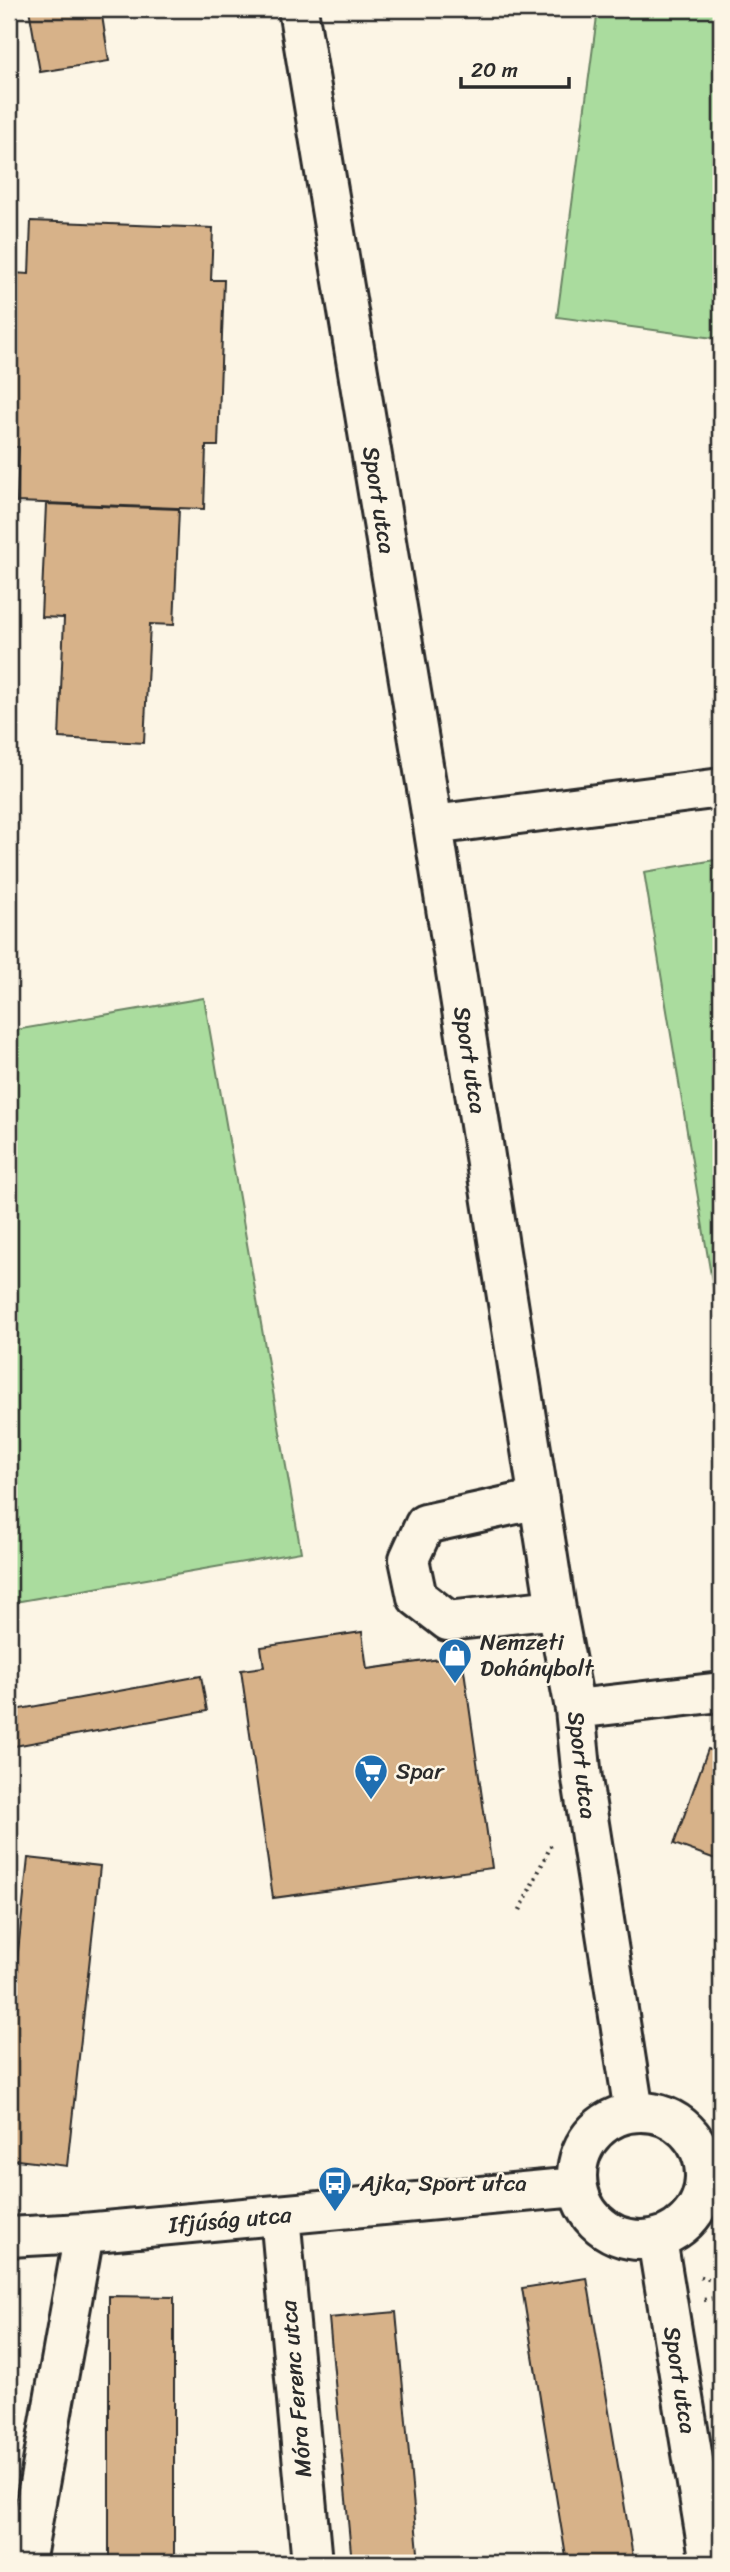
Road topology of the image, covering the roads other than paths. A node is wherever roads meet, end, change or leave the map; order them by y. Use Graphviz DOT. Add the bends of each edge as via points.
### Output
graph roads {
  1 [pos="298,9"];
  2 [pos="721,788"];
  3 [pos="433,825"];
  4 [pos="538,1499"];
  5 [pos="556,1608"];
  6 [pos="721,1692"];
  7 [pos="575,1709"];
  8 [pos="634,2112"];
  9 [pos="712,2154"];
  10 [pos="577,2187"];
  11 [pos="280,2215"];
  12 [pos="84,2233"];
  13 [pos="9,2237"];
  14 [pos="657,2239"];
  15 [pos="25,2563"];
  16 [pos="312,2563"];
  17 [pos="710,2563"];
  1 -- 3 [label="street, Sport utca"];
  2 -- 3 [label="street"];
  3 -- 4 [label="street, Sport utca"];
  4 -- 5 [label="street, Sport utca"];
  4 -- 5 [label="street" via="425,1524 409,1559 417,1597 448,1621"];
  5 -- 7 [label="street, Sport utca"];
  6 -- 7 [label="street"];
  7 -- 8 [label="street, Sport utca"];
  8 -- 9 [label="street" via="676,2122"];
  8 -- 10 [label="street" via="609,2120 589,2137 578,2161"];
  9 -- 14 [label="street" via="698,2207 681,2227"];
  10 -- 11 [label="street, Ifjúság utca"];
  10 -- 14 [label="street" via="599,2226 627,2239"];
  11 -- 12 [label="street, Ifjúság utca"];
  11 -- 16 [label="street, Móra Ferenc utca"];
  12 -- 13 [label="street, Ifjúság utca"];
  12 -- 15 [label="street"];
  14 -- 17 [label="street, Sport utca"];
}
